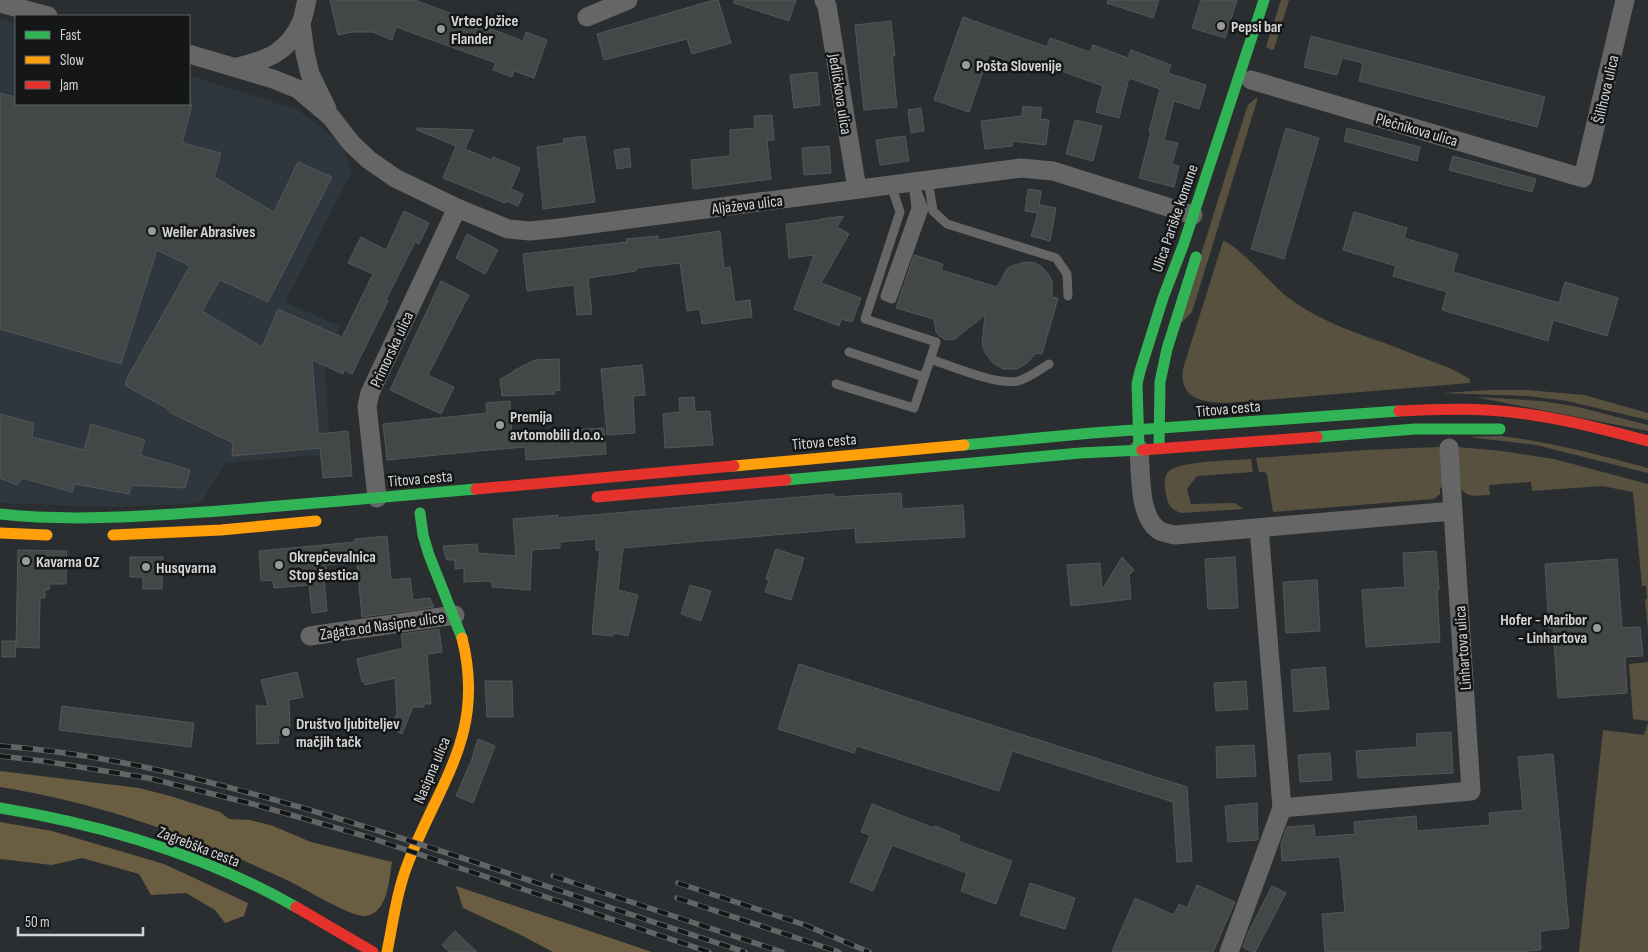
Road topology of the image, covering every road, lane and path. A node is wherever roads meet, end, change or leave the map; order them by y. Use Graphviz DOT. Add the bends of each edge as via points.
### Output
graph roads {
  1 [pos="307,0"];
  2 [pos="628,0"];
  3 [pos="824,0"];
  4 [pos="1264,0"];
  5 [pos="1625,0"];
  6 [pos="0,3"];
  7 [pos="44,15"];
  8 [pos="587,17"];
  9 [pos="301,23"];
  10 [pos="190,54"];
  11 [pos="237,68"];
  12 [pos="1252,78"];
  13 [pos="330,117"];
  14 [pos="1583,178"];
  15 [pos="920,181"];
  16 [pos="891,185"];
  17 [pos="857,189"];
  18 [pos="457,208"];
  19 [pos="1193,215"];
  20 [pos="1199,247"];
  21 [pos="1068,296"];
  22 [pos="849,352"];
  23 [pos="930,359"];
  24 [pos="1049,364"];
  25 [pos="924,377"];
  26 [pos="836,384"];
  27 [pos="1159,429"];
  28 [pos="1511,430"];
  29 [pos="1139,440"];
  30 [pos="1648,441"];
  31 [pos="1160,448"];
  32 [pos="1449,448"];
  33 [pos="1141,480"];
  34 [pos="377,498"];
  35 [pos="586,498"];
  36 [pos="1453,511"];
  37 [pos="420,512"];
  38 [pos="0,514"];
  39 [pos="324,520"];
  40 [pos="1259,528"];
  41 [pos="0,533"];
  42 [pos="59,535"];
  43 [pos="100,535"];
  44 [pos="455,615"];
  45 [pos="310,636"];
  46 [pos="0,808"];
  47 [pos="1282,808"];
  48 [pos="372,952"];
  49 [pos="387,952"];
  50 [pos="1229,952"];
  1 -- 9 [label="street"];
  2 -- 8 [label="street"];
  3 -- 17 [label="street, Jedličkova ulica"];
  4 -- 19 [label="main road, Ulica Pariške komune"];
  5 -- 14 [label="street, Šilihova ulica"];
  6 -- 7 [label="street"];
  9 -- 11 [label="street" via="277,54"];
  9 -- 13 [label="street, Aljaževa ulica" via="310,74"];
  10 -- 11 [label="street, Aljaževa ulica"];
  11 -- 13 [label="street, Aljaževa ulica" via="298,89"];
  12 -- 14 [label="street, Plečnikova ulica"];
  13 -- 18 [label="street, Aljaževa ulica" via="369,160 395,178"];
  15 -- 15 [label="lane" via="916,208 885,296 892,300 924,209"];
  15 -- 16 [label="street, Aljaževa ulica"];
  15 -- 19 [label="street, Aljaževa ulica" via="1021,168 1053,171"];
  15 -- 21 [label="lane" via="933,211 947,224 1056,258 1067,274"];
  16 -- 17 [label="street, Aljaževa ulica"];
  16 -- 23 [label="lane" via="900,212 865,319 936,342"];
  17 -- 18 [label="street, Aljaževa ulica" via="530,231 508,230"];
  18 -- 34 [label="street, Primorska ulica" via="370,393 367,406"];
  19 -- 29 [label="main road, Ulica Pariške komune" via="1137,384"];
  20 -- 27 [label="main road" via="1167,350 1160,382"];
  22 -- 25 [label="lane"];
  23 -- 24 [label="lane" via="997,381 1016,381"];
  23 -- 25 [label="lane"];
  25 -- 26 [label="lane" via="914,408"];
  27 -- 29 [label="main road, Titova cesta"];
  27 -- 30 [label="main road, Titova cesta" via="1459,409 1503,411 1605,429"];
  27 -- 31 [label="main road"];
  28 -- 31 [label="main road, Titova cesta" via="1415,429"];
  29 -- 31 [label="main road, Titova cesta"];
  29 -- 33 [label="street"];
  29 -- 34 [label="main road, Titova cesta" via="1082,434"];
  29 -- 35 [label="main road, Titova cesta" via="1080,453"];
  31 -- 33 [label="street"];
  32 -- 36 [label="street"];
  33 -- 40 [label="street" via="1146,513 1159,530 1175,535"];
  34 -- 38 [label="main road, Titova cesta" via="116,518"];
  36 -- 40 [label="street"];
  36 -- 47 [label="street, Linhartova ulica" via="1471,791"];
  37 -- 44 [label="main road, Nasipna ulica" via="421,530 431,560"];
  39 -- 43 [label="main road" via="221,530"];
  40 -- 47 [label="street"];
  41 -- 42 [label="main road"];
  44 -- 45 [label="street, Zagata od Nasipne ulice"];
  44 -- 49 [label="main road, Nasipna ulica" via="468,657 466,725 458,753 408,863"];
  46 -- 48 [label="main road, Zagrebška cesta" via="85,825 183,855 290,904"];
  47 -- 50 [label="street"];
}
